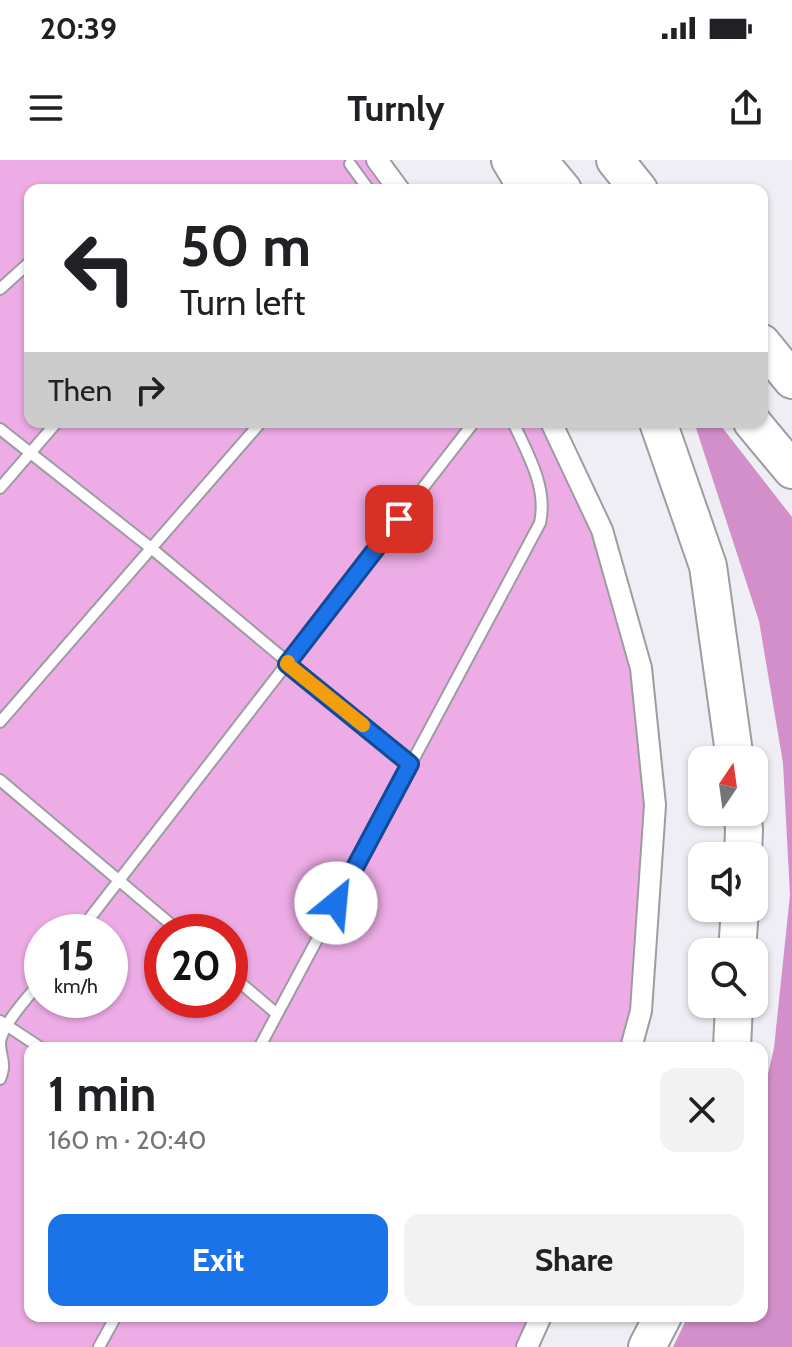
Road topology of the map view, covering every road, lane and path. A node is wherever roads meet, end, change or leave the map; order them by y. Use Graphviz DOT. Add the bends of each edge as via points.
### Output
graph roads {
  1 [pos="377,160"];
  2 [pos="510,160"];
  3 [pos="538,160"];
  4 [pos="615,160"];
  5 [pos="350,164"];
  6 [pos="365,184"];
  7 [pos="395,184"];
  8 [pos="524,184"];
  9 [pos="558,184"];
  10 [pos="634,184"];
  11 [pos="24,267"];
  12 [pos="0,289"];
  13 [pos="768,350"];
  14 [pos="792,380"];
  15 [pos="52,428"];
  16 [pos="256,428"];
  17 [pos="469,428"];
  18 [pos="516,428"];
  19 [pos="554,428"];
  20 [pos="660,428"];
  21 [pos="757,428"];
  22 [pos="0,429"];
  23 [pos="30,453"];
  24 [pos="792,470"];
  25 [pos="0,488"];
  26 [pos="151,548"];
  27 [pos="287,664"];
  28 [pos="0,722"];
  29 [pos="733,746"];
  30 [pos="410,764"];
  31 [pos="0,780"];
  32 [pos="119,880"];
  33 [pos="93,914"];
  34 [pos="159,914"];
  35 [pos="248,989"];
  36 [pos="24,1000"];
  37 [pos="277,1014"];
  38 [pos="733,1018"];
  39 [pos="3,1023"];
  40 [pos="32,1042"];
  41 [pos="262,1042"];
  42 [pos="633,1042"];
  43 [pos="732,1042"];
  44 [pos="0,1079"];
  45 [pos="113,1322"];
  46 [pos="538,1322"];
  47 [pos="660,1322"];
  48 [pos="99,1347"];
  49 [pos="527,1347"];
  50 [pos="647,1347"];
  1 -- 7 [label="street"];
  2 -- 8 [label="highway"];
  3 -- 9 [label="highway"];
  4 -- 10 [label="highway"];
  5 -- 6 [label="lane"];
  11 -- 12 [label="lane"];
  13 -- 14 [label="highway"];
  15 -- 23 [label="lane"];
  16 -- 26 [label="lane"];
  17 -- 27 [label="lane"];
  18 -- 30 [label="lane" via="539,482 540,523"];
  19 -- 42 [label="street" via="602,530 641,668 655,805 641,1011"];
  20 -- 29 [label="highway" via="708,566"];
  21 -- 24 [label="highway"];
  22 -- 23 [label="lane"];
  23 -- 25 [label="lane"];
  23 -- 26 [label="lane"];
  26 -- 27 [label="lane"];
  26 -- 28 [label="lane"];
  27 -- 30 [label="lane"];
  27 -- 32 [label="lane"];
  30 -- 37 [label="lane"];
  31 -- 32 [label="lane"];
  32 -- 33 [label="lane"];
  32 -- 34 [label="lane"];
  35 -- 37 [label="lane"];
  36 -- 39 [label="lane"];
  37 -- 41 [label="lane"];
  38 -- 43 [label="highway"];
  39 -- 40 [label="lane"];
  39 -- 44 [label="lane"];
  45 -- 48 [label="lane"];
  46 -- 49 [label="street"];
  47 -- 50 [label="highway"];
}
